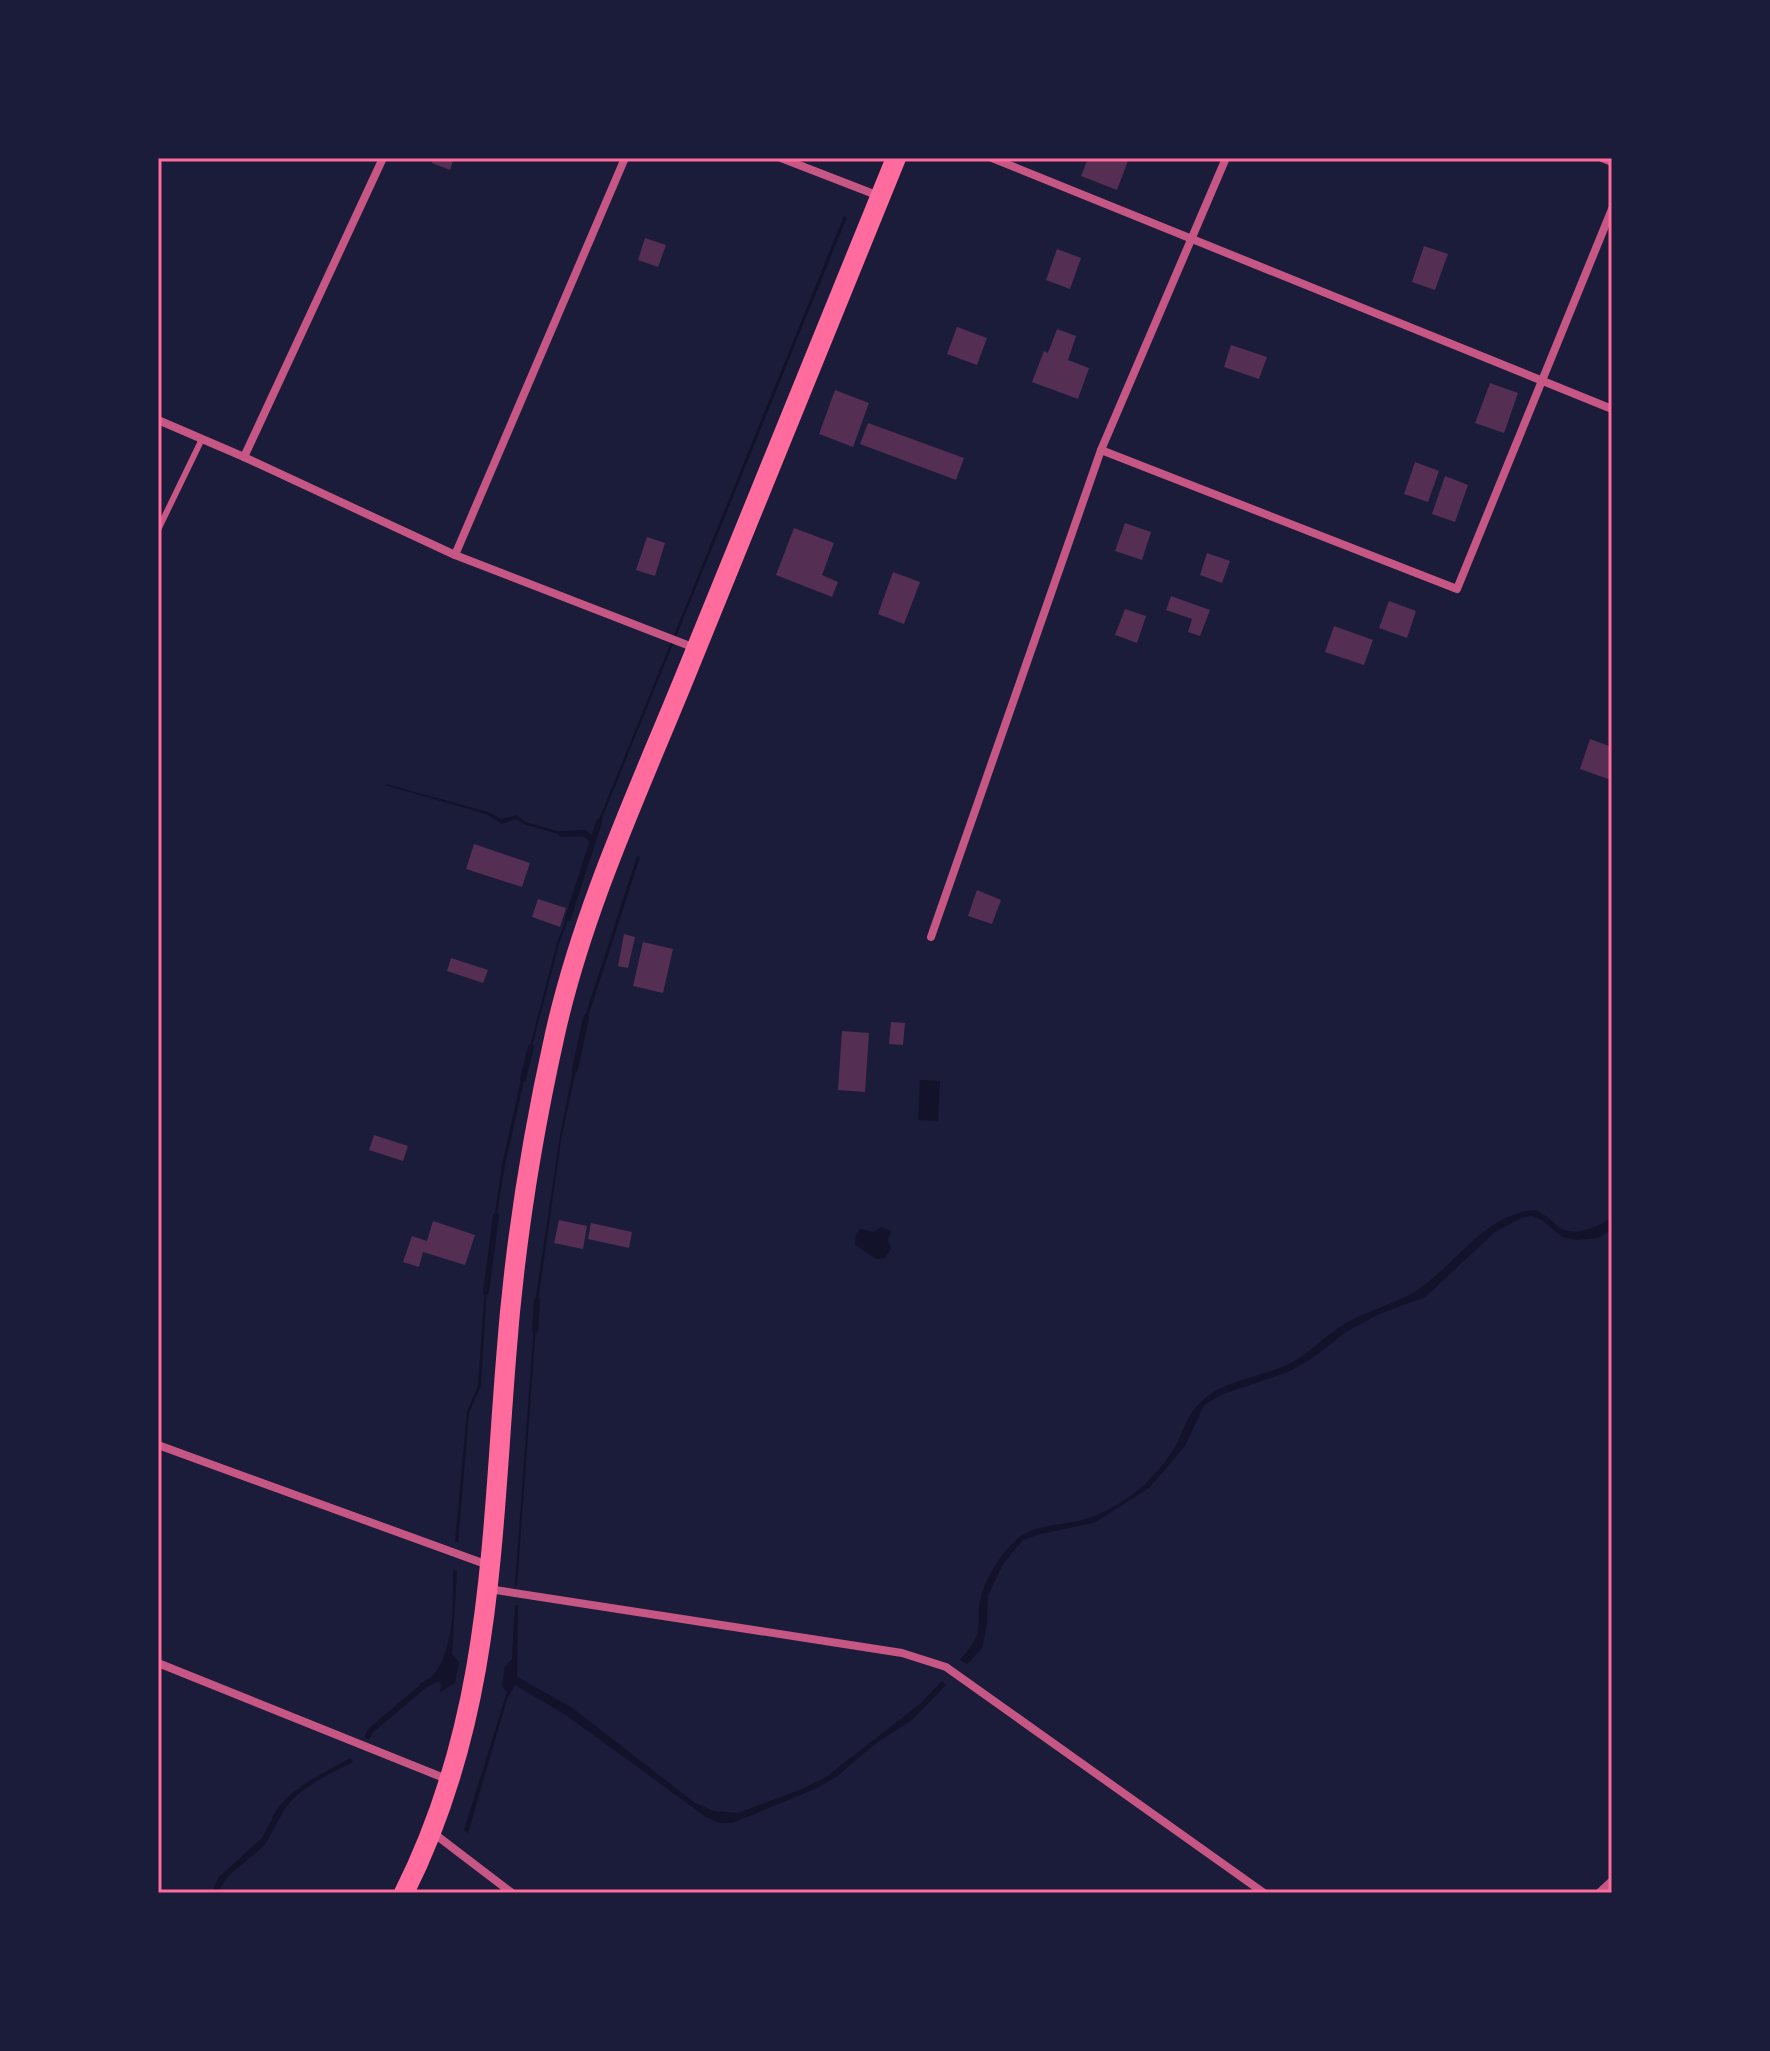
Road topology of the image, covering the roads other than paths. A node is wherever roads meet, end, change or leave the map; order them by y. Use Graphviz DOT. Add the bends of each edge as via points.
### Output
graph roads {
  1 [pos="383,158"];
  2 [pos="625,158"];
  3 [pos="781,158"];
  4 [pos="896,158"];
  5 [pos="992,158"];
  6 [pos="1226,158"];
  7 [pos="1602,158"];
  8 [pos="1612,162"];
  9 [pos="880,197"];
  10 [pos="1612,209"];
  11 [pos="1191,240"];
  12 [pos="1542,381"];
  13 [pos="1612,409"];
  14 [pos="158,420"];
  15 [pos="202,439"];
  16 [pos="1101,450"];
  17 [pos="244,457"];
  18 [pos="158,530"];
  19 [pos="455,555"];
  20 [pos="687,645"];
  21 [pos="931,937"];
  22 [pos="158,1445"];
  23 [pos="492,1566"];
  24 [pos="489,1589"];
  25 [pos="158,1663"];
  26 [pos="449,1780"];
  27 [pos="431,1832"];
  28 [pos="1612,1881"];
  29 [pos="404,1893"];
  30 [pos="512,1893"];
  31 [pos="1264,1893"];
  32 [pos="1599,1893"];
  1 -- 17 [label="street"];
  2 -- 19 [label="street"];
  3 -- 9 [label="street"];
  4 -- 9 [label="main road"];
  5 -- 11 [label="street"];
  6 -- 11 [label="street"];
  7 -- 8 [label="street"];
  9 -- 20 [label="main road"];
  10 -- 12 [label="street"];
  11 -- 12 [label="street"];
  11 -- 16 [label="street"];
  12 -- 13 [label="street"];
  12 -- 16 [label="street" via="1457,589"];
  14 -- 15 [label="street"];
  15 -- 17 [label="street"];
  15 -- 18 [label="lane"];
  16 -- 21 [label="street"];
  17 -- 19 [label="street"];
  19 -- 20 [label="street"];
  20 -- 23 [label="main road" via="597,891 551,1054 515,1261"];
  22 -- 23 [label="street"];
  23 -- 24 [label="main road"];
  24 -- 26 [label="main road" via="479,1666"];
  24 -- 31 [label="street" via="902,1653 946,1667"];
  25 -- 26 [label="street"];
  26 -- 27 [label="main road"];
  27 -- 29 [label="main road"];
  27 -- 30 [label="street"];
  28 -- 32 [label="street"];
}
